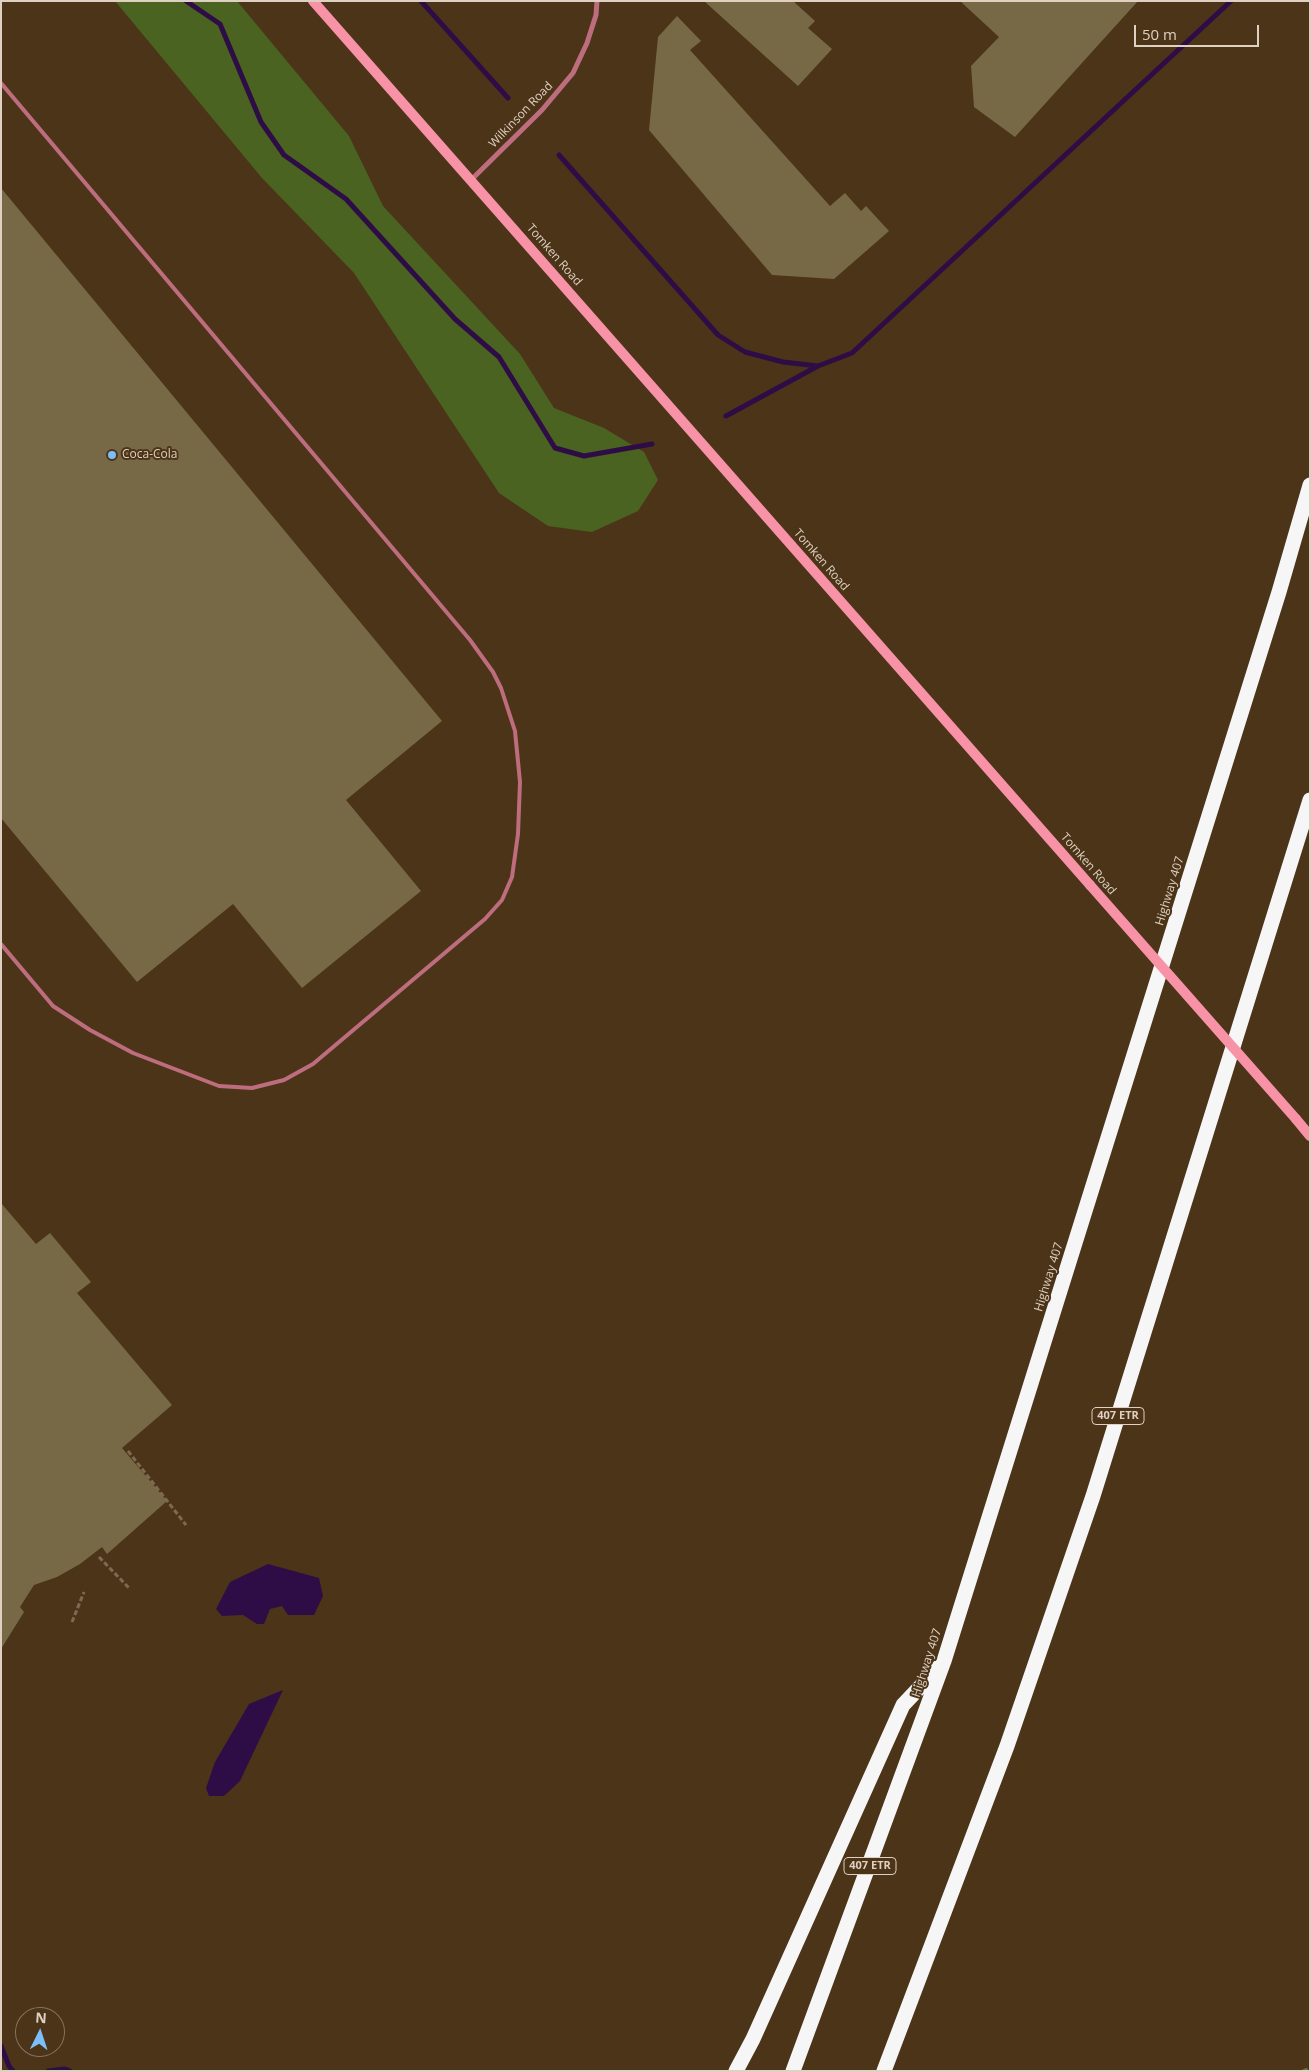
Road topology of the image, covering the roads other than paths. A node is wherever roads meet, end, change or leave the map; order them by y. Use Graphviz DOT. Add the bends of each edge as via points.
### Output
graph roads {
  1 [pos="313,1"];
  2 [pos="597,1"];
  3 [pos="1,84"];
  4 [pos="471,180"];
  5 [pos="1310,485"];
  6 [pos="1310,800"];
  7 [pos="1,944"];
  8 [pos="1310,1136"];
  9 [pos="944,1661"];
  10 [pos="736,2071"];
  11 [pos="794,2071"];
  12 [pos="884,2071"];
  1 -- 4 [label="main road, Tomken Road"];
  2 -- 4 [label="street, Wilkinson Road" via="587,43 573,73 542,110"];
  3 -- 7 [label="lane" via="470,640 501,688 515,731 520,782 512,876 502,900 486,919 312,1064 284,1080 252,1088 219,1086 133,1053 53,1006"];
  4 -- 8 [label="main road, Tomken Road, bridge"];
  5 -- 9 [label="highway, Highway 407 / 407 ETR"];
  6 -- 12 [label="highway, 407 ETR" via="1093,1496 1007,1746"];
  9 -- 10 [label="highway" via="903,1705"];
  9 -- 11 [label="highway, Highway 407 / 407 ETR"];
}
